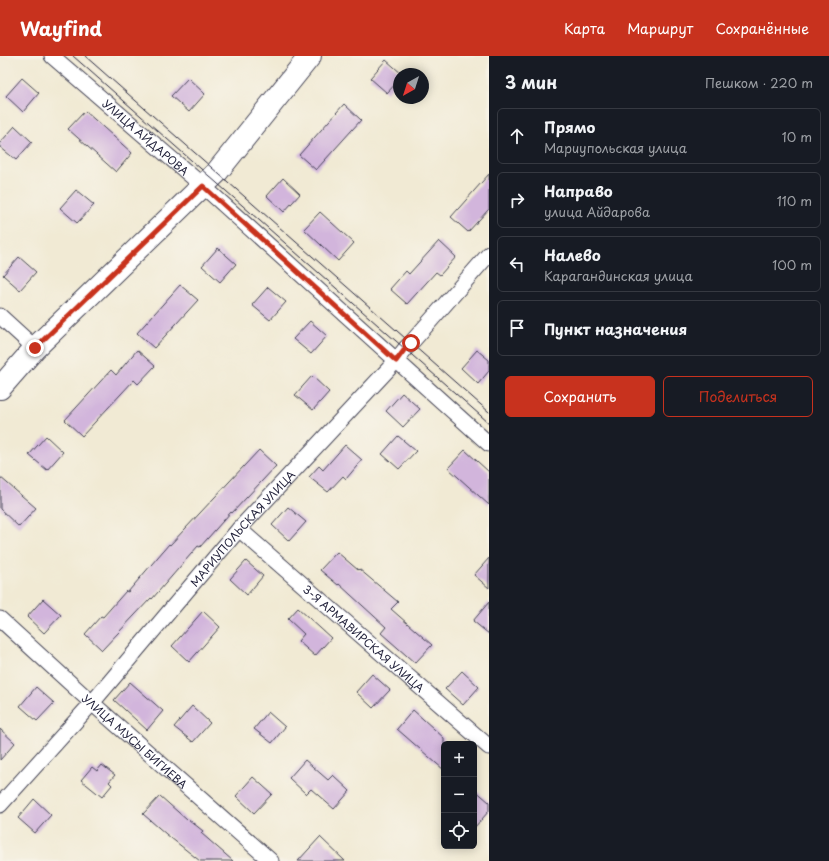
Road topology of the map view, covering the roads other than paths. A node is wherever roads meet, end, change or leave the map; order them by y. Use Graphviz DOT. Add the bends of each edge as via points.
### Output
graph roads {
  1 [pos="52,56"];
  2 [pos="310,56"];
  3 [pos="203,186"];
  4 [pos="489,254"];
  5 [pos="0,316"];
  6 [pos="35,348"];
  7 [pos="396,361"];
  8 [pos="0,388"];
  9 [pos="489,444"];
  10 [pos="239,529"];
  11 [pos="0,619"];
  12 [pos="92,703"];
  13 [pos="489,747"];
  14 [pos="0,805"];
  15 [pos="271,861"];
  1 -- 3 [label="street, УЛИЦА АЙДАРОВА"];
  2 -- 3 [label="street"];
  3 -- 6 [label="street"];
  3 -- 7 [label="street, УЛИЦА АЙДАРОВА"];
  4 -- 7 [label="street, МАРИУПОЛЬСКАЯ УЛИЦА"];
  5 -- 6 [label="street"];
  6 -- 8 [label="street"];
  7 -- 9 [label="street, УЛИЦА АЙДАРОВА"];
  7 -- 10 [label="street, МАРИУПОЛЬСКАЯ УЛИЦА"];
  10 -- 12 [label="street, МАРИУПОЛЬСКАЯ УЛИЦА"];
  10 -- 13 [label="street, 3-Я АРМАВИРСКАЯ УЛИЦА"];
  11 -- 12 [label="street, УЛИЦА МУСЫ БИГИЕВА"];
  12 -- 14 [label="street, МАРИУПОЛЬСКАЯ УЛИЦА"];
  12 -- 15 [label="street, УЛИЦА МУСЫ БИГИЕВА"];
}
